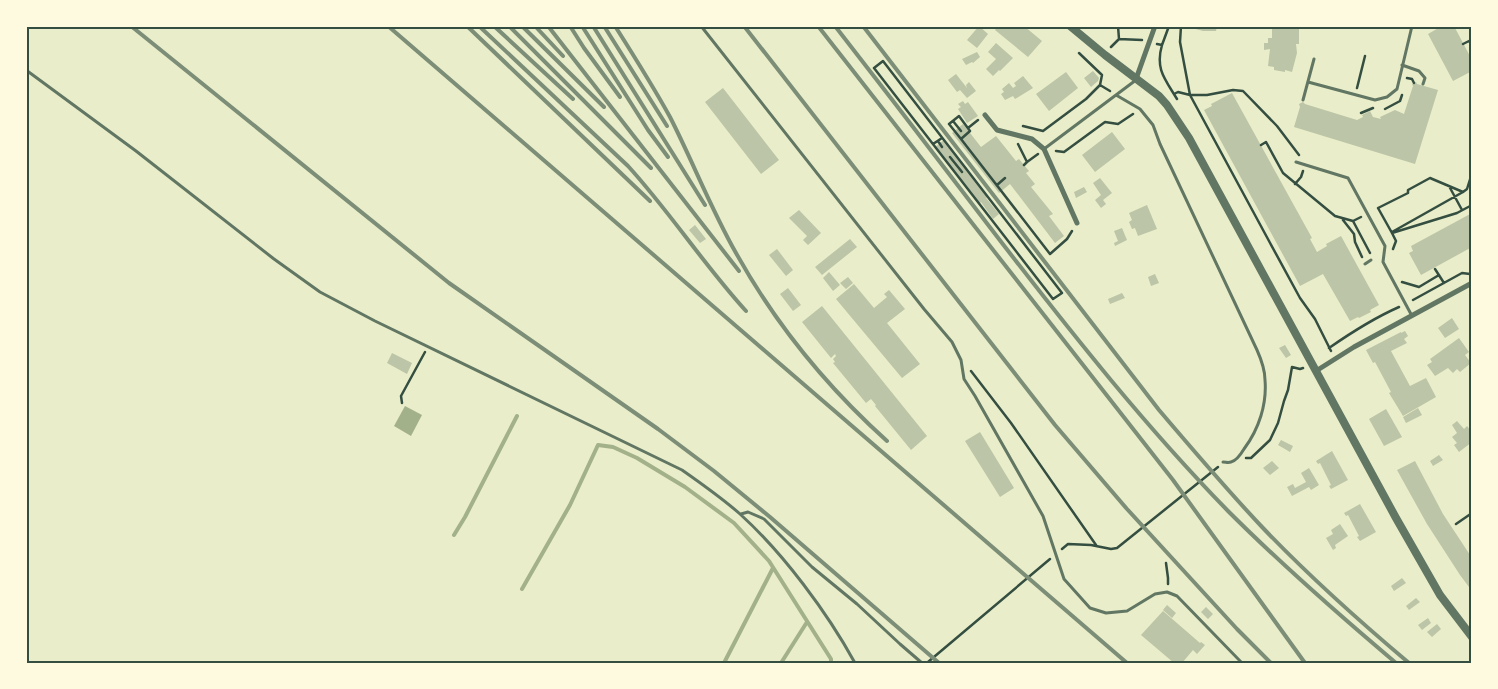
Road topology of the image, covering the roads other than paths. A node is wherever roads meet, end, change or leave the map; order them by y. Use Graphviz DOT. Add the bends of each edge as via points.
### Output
graph roads {
  1 [pos="701,26"];
  2 [pos="1070,26"];
  3 [pos="1155,26"];
  4 [pos="1412,26"];
  5 [pos="1314,59"];
  6 [pos="1402,65"];
  7 [pos="26,70"];
  8 [pos="1136,79"];
  9 [pos="1308,82"];
  10 [pos="1423,84"];
  11 [pos="1116,95"];
  12 [pos="1303,100"];
  13 [pos="985,115"];
  14 [pos="1044,149"];
  15 [pos="1296,162"];
  16 [pos="1077,223"];
  17 [pos="1372,260"];
  18 [pos="1364,264"];
  19 [pos="1472,283"];
  20 [pos="1412,316"];
  21 [pos="1316,371"];
  22 [pos="1223,462"];
  23 [pos="741,514"];
  24 [pos="1472,637"];
  25 [pos="855,663"];
  26 [pos="922,663"];
  27 [pos="1242,663"];
  1 -- 27 [label="lane" via="952,342 964,379 1043,516 1064,580 1075,593 1090,608 1106,613 1127,611 1155,594 1167,592 1177,596"];
  2 -- 8 [label="street"];
  3 -- 8 [label="street"];
  4 -- 6 [label="lane"];
  5 -- 9 [label="lane"];
  6 -- 9 [label="lane" via="1397,88 1387,98 1375,100"];
  6 -- 10 [label="lane" via="1419,71 1425,78"];
  7 -- 23 [label="lane" via="320,292 682,470"];
  8 -- 11 [label="lane"];
  8 -- 21 [label="street" via="1159,96 1189,138"];
  9 -- 12 [label="lane"];
  11 -- 14 [label="lane"];
  11 -- 22 [label="lane" via="1140,109 1154,124 1263,364 1266,396 1260,420 1240,455 1232,462"];
  13 -- 14 [label="street" via="998,130 1032,139"];
  14 -- 16 [label="street"];
  15 -- 20 [label="lane" via="1348,178 1385,246 1383,262"];
  17 -- 18 [label="lane"];
  19 -- 20 [label="street"];
  20 -- 21 [label="street"];
  21 -- 24 [label="street" via="1396,518 1436,586"];
  23 -- 25 [label="lane" via="803,584"];
  23 -- 26 [label="lane" via="748,512 764,519 812,567"];
}
